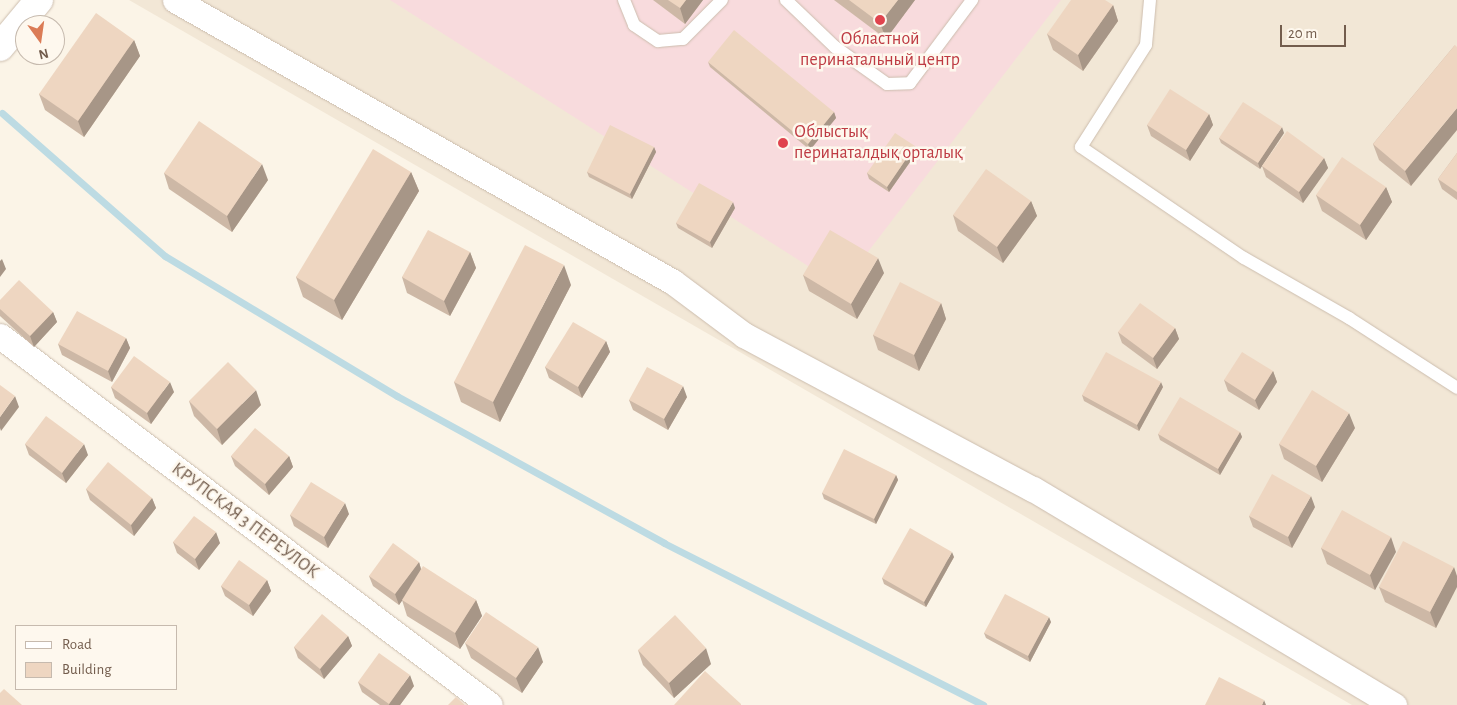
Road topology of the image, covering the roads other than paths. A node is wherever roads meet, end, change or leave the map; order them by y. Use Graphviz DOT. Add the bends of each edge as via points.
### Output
graph roads {
  1 [pos="39,0"];
  2 [pos="175,0"];
  3 [pos="624,0"];
  4 [pos="722,0"];
  5 [pos="786,0"];
  6 [pos="972,0"];
  7 [pos="1150,0"];
  8 [pos="0,47"];
  9 [pos="0,336"];
  10 [pos="1457,388"];
  11 [pos="490,705"];
  12 [pos="1394,705"];
  1 -- 8 [label="street"];
  2 -- 12 [label="street" via="673,282 744,335 1033,489"];
  3 -- 4 [label="lane" via="634,25 658,41 683,39"];
  5 -- 6 [label="lane" via="835,47 887,84 910,83"];
  7 -- 10 [label="lane" via="1146,45 1081,147 1244,258 1349,318"];
  9 -- 11 [label="street, КРУПСКАЯ 3 ПЕРЕУЛОК"];
}
